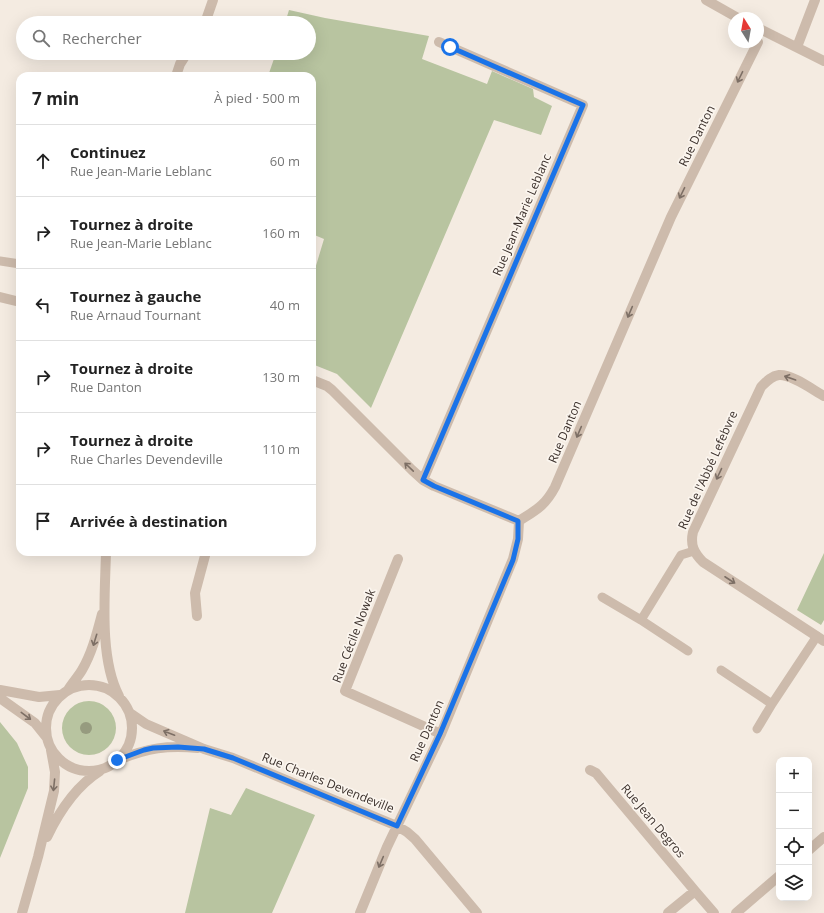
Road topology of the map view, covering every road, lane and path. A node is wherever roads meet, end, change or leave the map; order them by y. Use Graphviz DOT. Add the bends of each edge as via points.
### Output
graph roads {
  1 [pos="213,0"];
  2 [pos="706,0"];
  3 [pos="815,0"];
  4 [pos="728,12"];
  5 [pos="207,16"];
  6 [pos="764,31"];
  7 [pos="439,42"];
  8 [pos="797,47"];
  9 [pos="755,48"];
  10 [pos="184,60"];
  11 [pos="824,61"];
  12 [pos="178,72"];
  13 [pos="0,261"];
  14 [pos="16,263"];
  15 [pos="0,297"];
  16 [pos="16,301"];
  17 [pos="316,382"];
  18 [pos="824,396"];
  19 [pos="423,480"];
  20 [pos="518,521"];
  21 [pos="694,551"];
  22 [pos="106,556"];
  23 [pos="205,556"];
  24 [pos="398,560"];
  25 [pos="602,597"];
  26 [pos="104,603"];
  27 [pos="197,616"];
  28 [pos="641,620"];
  29 [pos="821,638"];
  30 [pos="688,651"];
  31 [pos="721,670"];
  32 [pos="0,690"];
  33 [pos="64,693"];
  34 [pos="119,696"];
  35 [pos="0,698"];
  36 [pos="772,704"];
  37 [pos="130,713"];
  38 [pos="757,729"];
  39 [pos="440,734"];
  40 [pos="48,742"];
  41 [pos="204,749"];
  42 [pos="117,760"];
  43 [pos="104,768"];
  44 [pos="590,770"];
  45 [pos="397,826"];
  46 [pos="824,837"];
  47 [pos="812,847"];
  48 [pos="38,857"];
  49 [pos="776,879"];
  50 [pos="695,891"];
  51 [pos="22,913"];
  52 [pos="360,913"];
  53 [pos="477,913"];
  54 [pos="668,913"];
  55 [pos="714,913"];
  56 [pos="736,913"];
  1 -- 5 [label="street"];
  2 -- 4 [label="street"];
  3 -- 8 [label="street"];
  6 -- 8 [label="street"];
  7 -- 19 [label="street, Rue Jean-Marie Leblanc" via="583,105"];
  8 -- 11 [label="street"];
  9 -- 20 [label="street, Rue Danton, one-way" via="671,217 555,487 542,506"];
  10 -- 12 [label="street"];
  13 -- 14 [label="lane"];
  15 -- 16 [label="street"];
  19 -- 17 [label="street, one-way" via="332,390"];
  18 -- 21 [label="street, Rue de l'Abbé Lefebvre, one-way" via="794,379 780,375 761,386 693,532 691,546"];
  19 -- 20 [label="street"];
  20 -- 39 [label="street, Rue Danton" via="518,539 513,560"];
  21 -- 28 [label="lane" via="681,555"];
  21 -- 29 [label="street, one-way" via="703,562"];
  22 -- 26 [label="street"];
  23 -- 27 [label="street" via="195,593"];
  24 -- 39 [label="street, Rue Cécile Nowak" via="345,691"];
  25 -- 28 [label="lane"];
  26 -- 33 [label="street, one-way" via="87,661"];
  26 -- 34 [label="street" via="108,658"];
  28 -- 30 [label="lane"];
  29 -- 36 [label="lane"];
  31 -- 36 [label="lane"];
  32 -- 33 [label="street" via="39,697"];
  33 -- 34 [label="street" via="82,685 98,685"];
  33 -- 40 [label="street" via="55,701 48,715"];
  34 -- 37 [label="street"];
  35 -- 40 [label="street, one-way" via="32,720"];
  36 -- 38 [label="lane"];
  41 -- 37 [label="street, Rue Charles Devendeville, one-way" via="146,724"];
  37 -- 42 [label="street" via="130,742"];
  39 -- 45 [label="street, Rue Danton"];
  40 -- 43 [label="street" via="59,759 72,768 88,771"];
  40 -- 48 [label="street, one-way" via="55,780"];
  41 -- 42 [label="street, Rue Charles Devendeville" via="153,748"];
  41 -- 45 [label="street, Rue Charles Devendeville" via="233,758"];
  42 -- 43 [label="street"];
  43 -- 48 [label="street" via="86,781 71,798"];
  44 -- 50 [label="street, Rue Jean Degros" via="596,773"];
  45 -- 52 [label="street, Rue Danton, one-way"];
  45 -- 53 [label="street, Rue Charles Devendeville" via="407,832"];
  46 -- 47 [label="street"];
  48 -- 51 [label="street"];
  49 -- 56 [label="street"];
  50 -- 54 [label="street"];
  50 -- 55 [label="street, Rue Jean Degros"];
}
